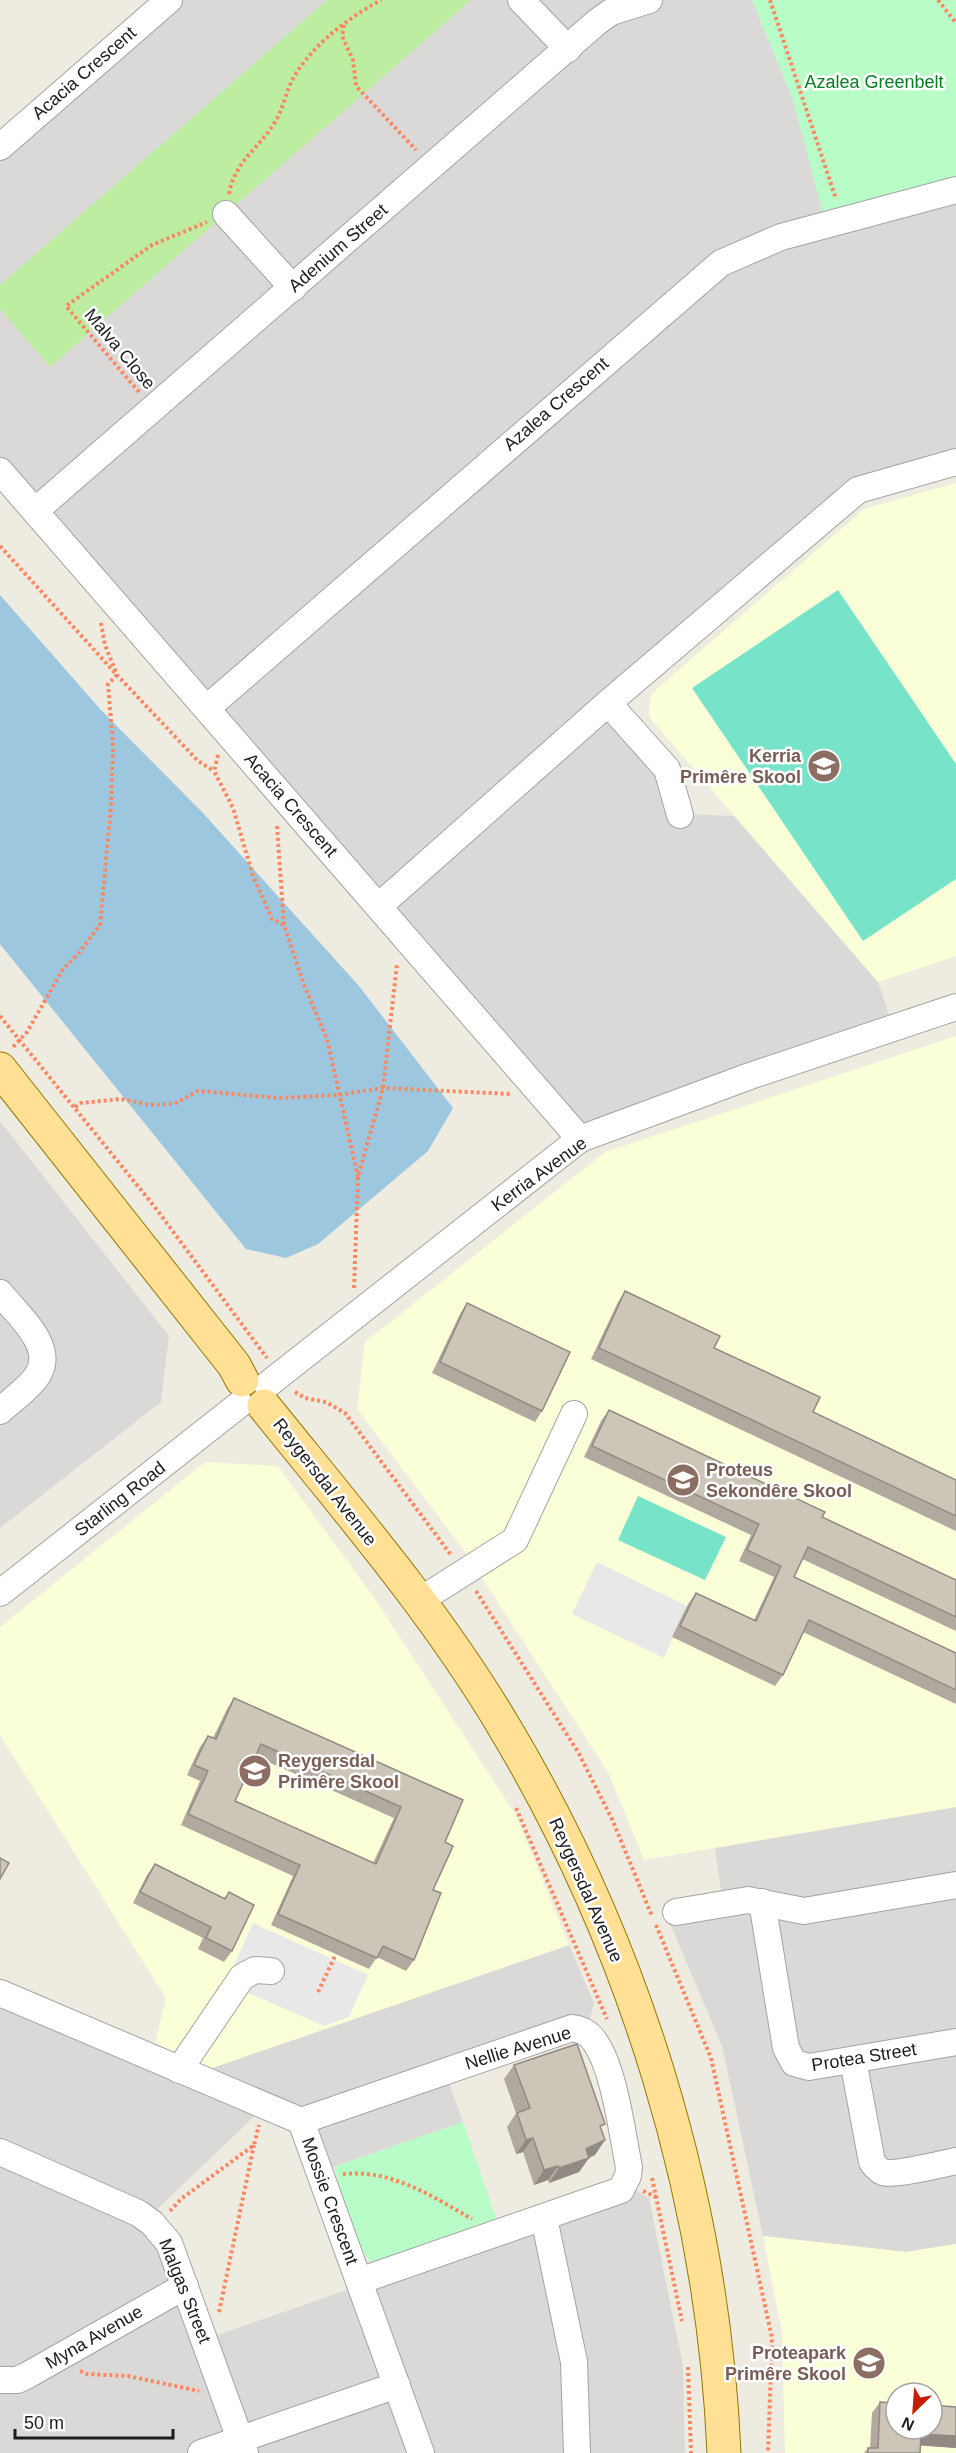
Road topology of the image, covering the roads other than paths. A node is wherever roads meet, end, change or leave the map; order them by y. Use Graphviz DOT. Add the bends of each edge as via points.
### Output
graph roads {
  1 [pos="169,0"];
  2 [pos="521,0"];
  3 [pos="649,0"];
  4 [pos="568,49"];
  5 [pos="0,147"];
  6 [pos="956,190"];
  7 [pos="226,214"];
  8 [pos="293,288"];
  9 [pos="956,462"];
  10 [pos="0,471"];
  11 [pos="35,511"];
  12 [pos="608,703"];
  13 [pos="207,708"];
  14 [pos="680,815"];
  15 [pos="378,906"];
  16 [pos="956,1007"];
  17 [pos="3,1061"];
  18 [pos="580,1139"];
  19 [pos="0,1293"];
  20 [pos="259,1390"];
  21 [pos="0,1411"];
  22 [pos="574,1414"];
  23 [pos="0,1593"];
  24 [pos="419,1601"];
  25 [pos="956,1885"];
  26 [pos="762,1902"];
  27 [pos="676,1912"];
  28 [pos="271,1971"];
  29 [pos="0,1993"];
  30 [pos="956,2042"];
  31 [pos="853,2060"];
  32 [pos="179,2070"];
  33 [pos="301,2121"];
  34 [pos="0,2152"];
  35 [pos="956,2161"];
  36 [pos="544,2218"];
  37 [pos="359,2281"];
  38 [pos="185,2286"];
  39 [pos="0,2380"];
  40 [pos="397,2385"];
  41 [pos="242,2446"];
  42 [pos="201,2453"];
  43 [pos="421,2453"];
  44 [pos="577,2453"];
  45 [pos="724,2453"];
  1 -- 5 [label="street, Acacia Crescent"];
  2 -- 4 [label="street"];
  3 -- 4 [label="street, Adenium Street" via="611,12"];
  4 -- 8 [label="street, Adenium Street"];
  6 -- 13 [label="street, Azalea Crescent" via="781,237 721,263"];
  7 -- 8 [label="street"];
  8 -- 11 [label="street, Adenium Street"];
  9 -- 12 [label="street" via="858,490"];
  10 -- 11 [label="street, Acacia Crescent"];
  11 -- 13 [label="street, Acacia Crescent"];
  12 -- 14 [label="street" via="667,769"];
  12 -- 15 [label="street"];
  13 -- 15 [label="street, Acacia Crescent"];
  15 -- 18 [label="street, Acacia Crescent"];
  16 -- 18 [label="street, Kerria Avenue" via="750,1076"];
  17 -- 20 [label="main road, Reygersdal Avenue" via="234,1365"];
  18 -- 20 [label="street, Kerria Avenue"];
  19 -- 21 [label="street" via="37,1339 43,1355 36,1377"];
  20 -- 23 [label="street, Starling Road"];
  20 -- 24 [label="main road, Reygersdal Avenue"];
  22 -- 24 [label="street" via="515,1540"];
  24 -- 45 [label="main road, Reygersdal Avenue" via="474,1680 534,1778 589,1892 630,1991 665,2099 693,2211 712,2324"];
  25 -- 26 [label="street" via="804,1911"];
  26 -- 27 [label="street" via="748,1900"];
  26 -- 31 [label="street, Protea Street" via="790,2059 798,2066 809,2067"];
  28 -- 32 [label="street" via="255,1970 242,1977"];
  29 -- 32 [label="street, Mossie Crescent"];
  30 -- 31 [label="street, Protea Street"];
  31 -- 35 [label="street" via="876,2168 893,2172"];
  32 -- 33 [label="street, Mossie Crescent"];
  33 -- 36 [label="street, Nellie Avenue" via="564,2030 579,2029 591,2036 607,2070 628,2176 621,2190"];
  33 -- 37 [label="street, Mossie Crescent"];
  34 -- 38 [label="street, Malgas Street" via="122,2205 152,2223 169,2243"];
  36 -- 37 [label="street, Nellie Avenue"];
  36 -- 44 [label="street" via="574,2362"];
  37 -- 40 [label="street, Mossie Crescent"];
  38 -- 39 [label="street, Myna Avenue" via="17,2380"];
  38 -- 41 [label="street, Malgas Street"];
  40 -- 41 [label="street"];
  40 -- 43 [label="street, Mossie Crescent"];
  41 -- 42 [label="street"];
}
